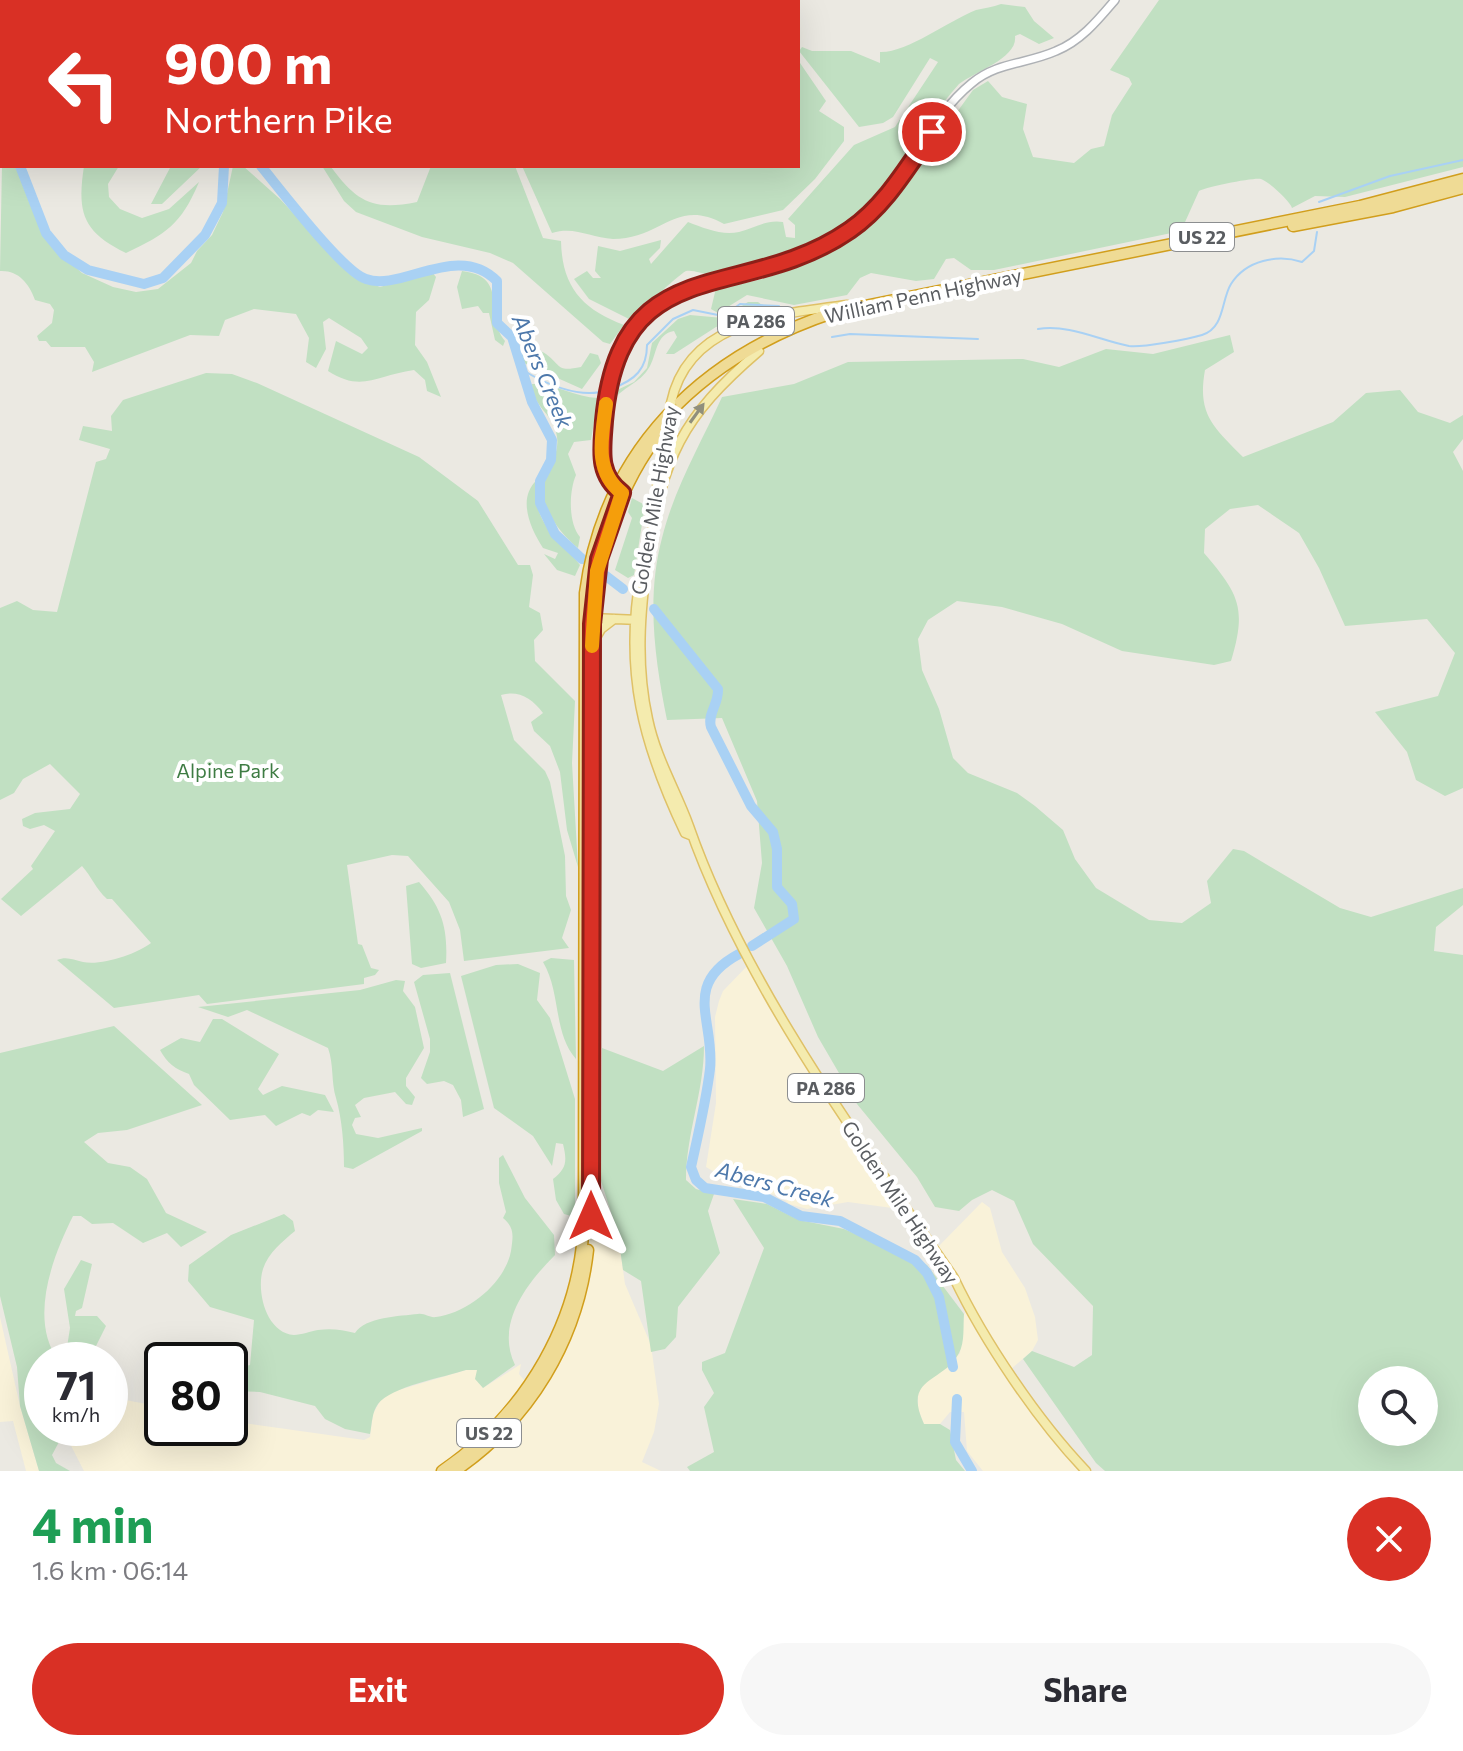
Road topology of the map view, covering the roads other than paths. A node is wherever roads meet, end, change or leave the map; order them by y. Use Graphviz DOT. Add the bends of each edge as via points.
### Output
graph roads {
  1 [pos="1115,0"];
  2 [pos="1463,179"];
  3 [pos="1463,188"];
  4 [pos="879,301"];
  5 [pos="759,351"];
  6 [pos="619,490"];
  7 [pos="592,618"];
  8 [pos="615,619"];
  9 [pos="637,620"];
  10 [pos="592,644"];
  11 [pos="442,1471"];
  12 [pos="455,1471"];
  13 [pos="1086,1471"];
  1 -- 6 [label="main road" via="1067,46 1005,65 974,81 880,204 849,231 777,266 687,287 654,307 624,341 608,391 602,467"];
  2 -- 4 [label="highway, William Penn Highway / US 22" via="1360,206"];
  3 -- 5 [label="highway, William Penn Highway / US 22" via="1362,213 865,311"];
  4 -- 6 [label="highway, William Penn Highway / US 22" via="796,326 719,369 656,427"];
  4 -- 9 [label="main road, Golden Mile Highway / PA 286, bridge" via="728,330 690,361 671,403"];
  5 -- 6 [label="highway, William Penn Highway / US 22" via="681,411"];
  9 -- 5 [label="main road, Golden Mile Highway / PA 286, one-way" via="670,458 703,404"];
  6 -- 7 [label="highway, William Penn Highway / US 22" via="599,559"];
  6 -- 11 [label="highway, William Penn Highway / US 22" via="594,546 584,604 580,1263 565,1315 534,1378 490,1432"];
  7 -- 8 [label="main road"];
  7 -- 10 [label="highway, William Penn Highway / US 22"];
  8 -- 9 [label="main road"];
  8 -- 10 [label="main road"];
  9 -- 13 [label="main road, Golden Mile Highway / PA 286" via="635,672 645,735 685,833 767,991 978,1323"];
  10 -- 12 [label="highway, William Penn Highway / US 22" via="591,1216 585,1275 567,1333 541,1383 496,1438"];
}
